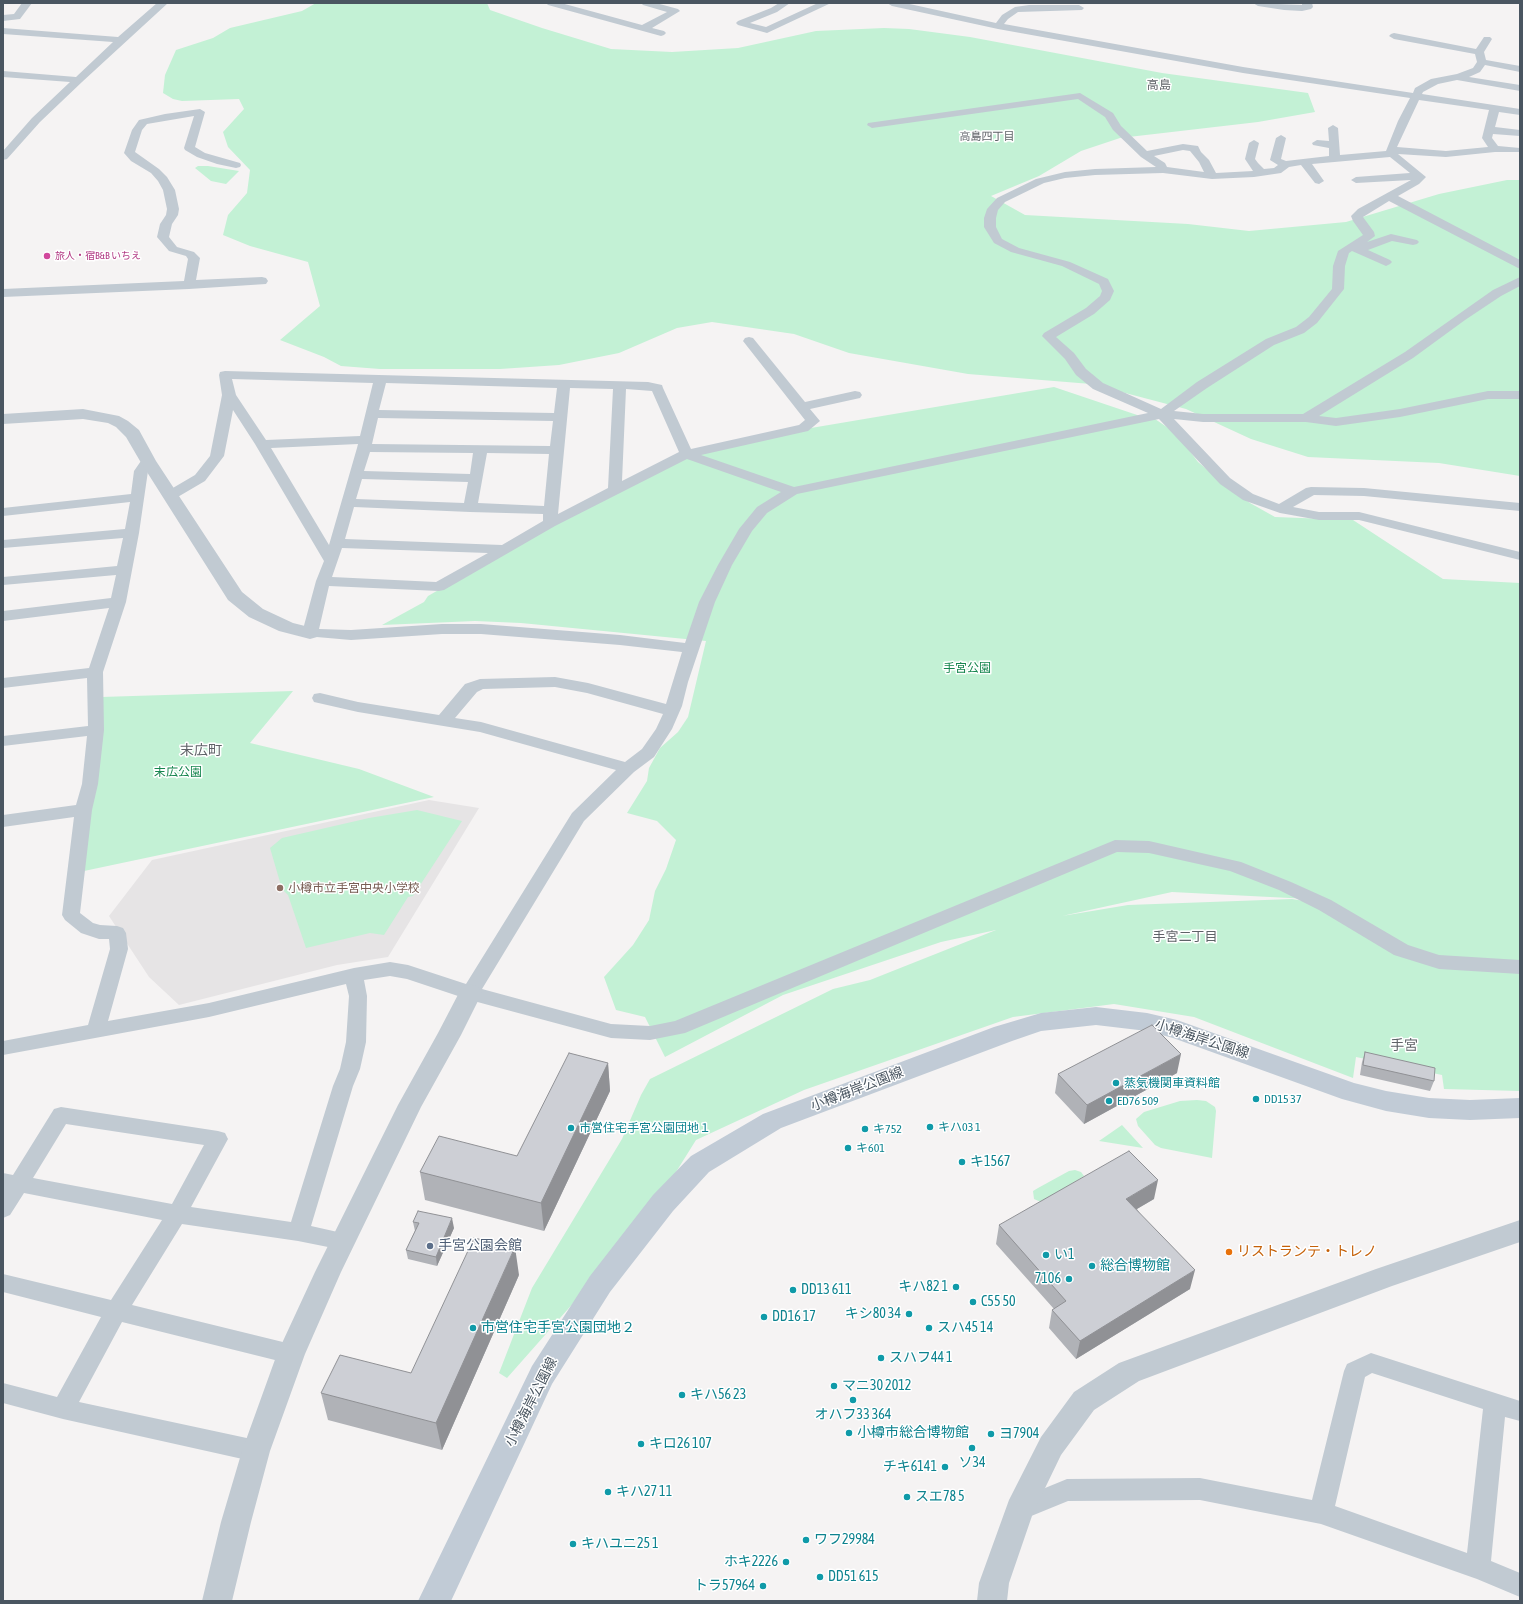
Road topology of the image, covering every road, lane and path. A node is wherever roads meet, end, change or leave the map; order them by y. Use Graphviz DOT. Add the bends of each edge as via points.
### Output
graph roads {
  1 [pos="27,3"];
  2 [pos="149,3"];
  3 [pos="551,3"];
  4 [pos="646,3"];
  5 [pos="785,3"];
  6 [pos="826,3"];
  7 [pos="1258,3"];
  8 [pos="1307,3"];
  9 [pos="163,4"];
  10 [pos="898,4"];
  11 [pos="1079,8"];
  12 [pos="774,10"];
  13 [pos="798,16"];
  14 [pos="3,18"];
  15 [pos="998,26"];
  16 [pos="644,28"];
  17 [pos="3,31"];
  18 [pos="661,33"];
  19 [pos="1394,36"];
  20 [pos="1487,39"];
  21 [pos="121,40"];
  22 [pos="1480,57"];
  23 [pos="1520,69"];
  24 [pos="3,74"];
  25 [pos="1459,78"];
  26 [pos="78,80"];
  27 [pos="1520,88"];
  28 [pos="1416,95"];
  29 [pos="1495,108"];
  30 [pos="1520,112"];
  31 [pos="872,125"];
  32 [pos="1332,128"];
  33 [pos="1489,130"];
  34 [pos="1520,133"];
  35 [pos="1281,138"];
  36 [pos="1254,142"];
  37 [pos="1317,143"];
  38 [pos="1334,145"];
  39 [pos="1494,149"];
  40 [pos="1517,150"];
  41 [pos="1392,152"];
  42 [pos="1145,155"];
  43 [pos="3,157"];
  44 [pos="1335,159"];
  45 [pos="1304,162"];
  46 [pos="236,165"];
  47 [pos="1285,165"];
  48 [pos="1163,170"];
  49 [pos="1212,176"];
  50 [pos="1419,176"];
  51 [pos="1261,177"];
  52 [pos="1356,180"];
  53 [pos="1319,181"];
  54 [pos="1389,196"];
  55 [pos="1413,242"];
  56 [pos="1354,248"];
  57 [pos="1386,262"];
  58 [pos="1520,265"];
  59 [pos="262,281"];
  60 [pos="1520,281"];
  61 [pos="190,285"];
  62 [pos="3,294"];
  63 [pos="749,341"];
  64 [pos="380,380"];
  65 [pos="564,384"];
  66 [pos="620,385"];
  67 [pos="229,395"];
  68 [pos="855,395"];
  69 [pos="1520,395"];
  70 [pos="802,407"];
  71 [pos="372,414"];
  72 [pos="1162,414"];
  73 [pos="560,417"];
  74 [pos="3,418"];
  75 [pos="1306,418"];
  76 [pos="262,444"];
  77 [pos="365,444"];
  78 [pos="481,449"];
  79 [pos="556,450"];
  80 [pos="686,454"];
  81 [pos="148,461"];
  82 [pos="356,475"];
  83 [pos="476,478"];
  84 [pos="615,490"];
  85 [pos="793,491"];
  86 [pos="171,495"];
  87 [pos="138,497"];
  88 [pos="348,503"];
  89 [pos="1520,507"];
  90 [pos="470,508"];
  91 [pos="1280,508"];
  92 [pos="3,512"];
  93 [pos="550,517"];
  94 [pos="132,533"];
  95 [pos="336,543"];
  96 [pos="3,544"];
  97 [pos="504,549"];
  98 [pos="1520,556"];
  99 [pos="331,562"];
  100 [pos="124,570"];
  101 [pos="3,581"];
  102 [pos="323,581"];
  103 [pos="118,602"];
  104 [pos="3,616"];
  105 [pos="310,632"];
  106 [pos="692,649"];
  107 [pos="95,672"];
  108 [pos="3,683"];
  109 [pos="320,698"];
  110 [pos="672,711"];
  111 [pos="443,721"];
  112 [pos="96,730"];
  113 [pos="3,741"];
  114 [pos="628,768"];
  115 [pos="83,810"];
  116 [pos="3,822"];
  117 [pos="1520,967"];
  118 [pos="354,975"];
  119 [pos="470,993"];
  120 [pos="96,1031"];
  121 [pos="3,1048"];
  122 [pos="1520,1108"];
  123 [pos="11,1182"];
  124 [pos="3,1209"];
  125 [pos="177,1214"];
  126 [pos="1520,1231"];
  127 [pos="298,1232"];
  128 [pos="343,1241"];
  129 [pos="3,1283"];
  130 [pos="116,1311"];
  131 [pos="291,1354"];
  132 [pos="3,1392"];
  133 [pos="1495,1403"];
  134 [pos="64,1409"];
  135 [pos="1520,1411"];
  136 [pos="256,1451"];
  137 [pos="1019,1510"];
  138 [pos="1321,1513"];
  139 [pos="1478,1568"];
  140 [pos="1520,1585"];
  141 [pos="217,1601"];
  142 [pos="434,1601"];
  143 [pos="992,1601"];
  1 -- 14 [label="street" via="17,17"];
  2 -- 9 [label="street"];
  3 -- 16 [label="street"];
  4 -- 16 [label="street" via="675,11"];
  5 -- 12 [label="street"];
  6 -- 13 [label="street"];
  7 -- 8 [label="street" via="1302,8 1308,7"];
  9 -- 21 [label="street"];
  10 -- 15 [label="street"];
  11 -- 15 [label="street" via="1015,10"];
  12 -- 13 [label="street"];
  12 -- 13 [label="street" via="741,23 767,30"];
  15 -- 28 [label="street" via="1243,70"];
  16 -- 18 [label="street"];
  17 -- 21 [label="street"];
  19 -- 22 [label="street"];
  20 -- 22 [label="street"];
  21 -- 26 [label="street"];
  22 -- 23 [label="street"];
  22 -- 25 [label="street" via="1477,70"];
  24 -- 26 [label="street"];
  25 -- 27 [label="street"];
  25 -- 28 [label="street" via="1435,81 1419,90"];
  26 -- 43 [label="street" via="36,120"];
  28 -- 29 [label="street"];
  28 -- 41 [label="street"];
  29 -- 30 [label="street"];
  29 -- 33 [label="street"];
  31 -- 42 [label="street" via="1080,96 1109,115 1117,128"];
  32 -- 38 [label="street"];
  33 -- 34 [label="street"];
  33 -- 39 [label="street" via="1487,138"];
  35 -- 47 [label="street" via="1275,160"];
  36 -- 51 [label="street" via="1250,159"];
  37 -- 38 [label="street"];
  38 -- 44 [label="street"];
  39 -- 40 [label="street"];
  39 -- 41 [label="street" via="1446,154"];
  41 -- 44 [label="street"];
  41 -- 50 [label="street"];
  42 -- 48 [label="street" via="1161,165"];
  42 -- 49 [label="street" via="1184,147 1194,148"];
  44 -- 45 [label="street"];
  45 -- 47 [label="street"];
  45 -- 53 [label="street"];
  46 -- 61 [label="street" via="201,155 189,148 200,112 143,122 137,130 129,153 155,171 169,190 174,209 163,237 173,249 190,254 194,258"];
  47 -- 51 [label="street"];
  48 -- 49 [label="street" via="1194,179"];
  48 -- 72 [label="street" via="1095,172 1040,181 1001,200 993,209 990,218 990,228 998,241 1015,250 1066,264 1104,282 1108,291 1106,297 1090,311 1048,336 1070,356 1081,372 1098,386"];
  49 -- 51 [label="street"];
  50 -- 52 [label="street"];
  50 -- 54 [label="street" via="1421,177 1415,182"];
  54 -- 56 [label="street" via="1357,216 1369,236"];
  54 -- 58 [label="street"];
  55 -- 56 [label="street" via="1392,237"];
  56 -- 57 [label="street"];
  56 -- 72 [label="street" via="1344,251 1339,266 1338,289 1313,320 1300,330 1270,342"];
  59 -- 61 [label="street"];
  60 -- 75 [label="street" via="1460,317 1409,355"];
  61 -- 62 [label="street"];
  63 -- 70 [label="street"];
  64 -- 65 [label="street"];
  64 -- 67 [label="street" via="225,375"];
  64 -- 71 [label="street"];
  65 -- 66 [label="street"];
  65 -- 73 [label="street"];
  66 -- 80 [label="street" via="657,388"];
  66 -- 84 [label="street"];
  67 -- 76 [label="street"];
  67 -- 86 [label="street" via="217,456 200,478"];
  68 -- 70 [label="street"];
  69 -- 75 [label="street" via="1488,395 1400,413 1336,422"];
  70 -- 80 [label="street" via="813,421 803,428"];
  71 -- 73 [label="street"];
  71 -- 77 [label="street"];
  72 -- 75 [label="street" via="1203,418"];
  72 -- 85 [label="street"];
  72 -- 91 [label="street" via="1225,481 1248,497"];
  73 -- 79 [label="street"];
  74 -- 81 [label="street" via="83,414 113,419 133,434"];
  76 -- 77 [label="street"];
  76 -- 99 [label="street"];
  77 -- 78 [label="street"];
  77 -- 82 [label="street"];
  78 -- 79 [label="street"];
  78 -- 83 [label="street"];
  79 -- 93 [label="street"];
  80 -- 84 [label="street"];
  80 -- 85 [label="street"];
  81 -- 86 [label="street"];
  81 -- 87 [label="street" via="141,471"];
  82 -- 83 [label="street"];
  82 -- 88 [label="street"];
  83 -- 90 [label="street"];
  84 -- 93 [label="street"];
  85 -- 106 [label="street" via="762,510 746,529 707,602"];
  86 -- 105 [label="street" via="235,596 256,613 286,627"];
  87 -- 92 [label="street"];
  87 -- 94 [label="street"];
  88 -- 90 [label="street"];
  88 -- 95 [label="street"];
  89 -- 91 [label="street" via="1364,492 1311,491"];
  90 -- 93 [label="street"];
  91 -- 98 [label="street" via="1319,516 1359,516"];
  93 -- 97 [label="street"];
  94 -- 96 [label="street"];
  94 -- 100 [label="street"];
  95 -- 97 [label="street"];
  95 -- 99 [label="street"];
  97 -- 102 [label="street" via="439,587"];
  99 -- 102 [label="street"];
  100 -- 101 [label="street"];
  100 -- 103 [label="street"];
  102 -- 105 [label="street"];
  103 -- 104 [label="street"];
  103 -- 107 [label="street"];
  105 -- 106 [label="street" via="351,635 481,629 620,640"];
  106 -- 110 [label="street"];
  107 -- 108 [label="street"];
  107 -- 112 [label="street"];
  109 -- 111 [label="street"];
  110 -- 111 [label="street" via="588,688 555,682 480,684 471,688"];
  110 -- 114 [label="street" via="648,753"];
  111 -- 114 [label="street" via="481,727"];
  112 -- 113 [label="street"];
  112 -- 115 [label="street" via="90,784"];
  114 -- 119 [label="street" via="578,817"];
  115 -- 116 [label="street"];
  115 -- 120 [label="street" via="70,915 87,928 117,933 119,949"];
  117 -- 119 [label="street" via="1432,960 1401,950 1325,905 1235,866 1149,847 1115,846 678,1028 650,1033 611,1031"];
  118 -- 119 [label="street" via="390,969 408,972"];
  118 -- 120 [label="street" via="209,1010"];
  118 -- 127 [label="street" via="358,996 356,1042 350,1069"];
  119 -- 128 [label="street" via="410,1104"];
  120 -- 121 [label="street"];
  122 -- 142 [label="main road, 小樽海岸公園線" via="1470,1110 1386,1101 1351,1092 1177,1028 1096,1016 1041,1022 1010,1032 772,1121 700,1164 663,1203 600,1284 542,1375"];
  123 -- 124 [label="street"];
  123 -- 125 [label="street"];
  123 -- 125 [label="street" via="61,1115 218,1139"];
  125 -- 127 [label="street"];
  125 -- 130 [label="street"];
  126 -- 137 [label="street" via="1385,1277 1129,1372 1084,1401 1051,1446"];
  127 -- 128 [label="street"];
  128 -- 131 [label="street"];
  129 -- 130 [label="street"];
  130 -- 131 [label="street"];
  130 -- 134 [label="street"];
  131 -- 136 [label="street"];
  132 -- 134 [label="street"];
  133 -- 135 [label="street"];
  133 -- 138 [label="street" via="1371,1363 1355,1371"];
  133 -- 139 [label="street"];
  134 -- 136 [label="street"];
  136 -- 141 [label="street"];
  137 -- 138 [label="street" via="1067,1490 1200,1488"];
  137 -- 143 [label="street" via="994,1583"];
  138 -- 139 [label="street"];
  139 -- 140 [label="street"];
}
